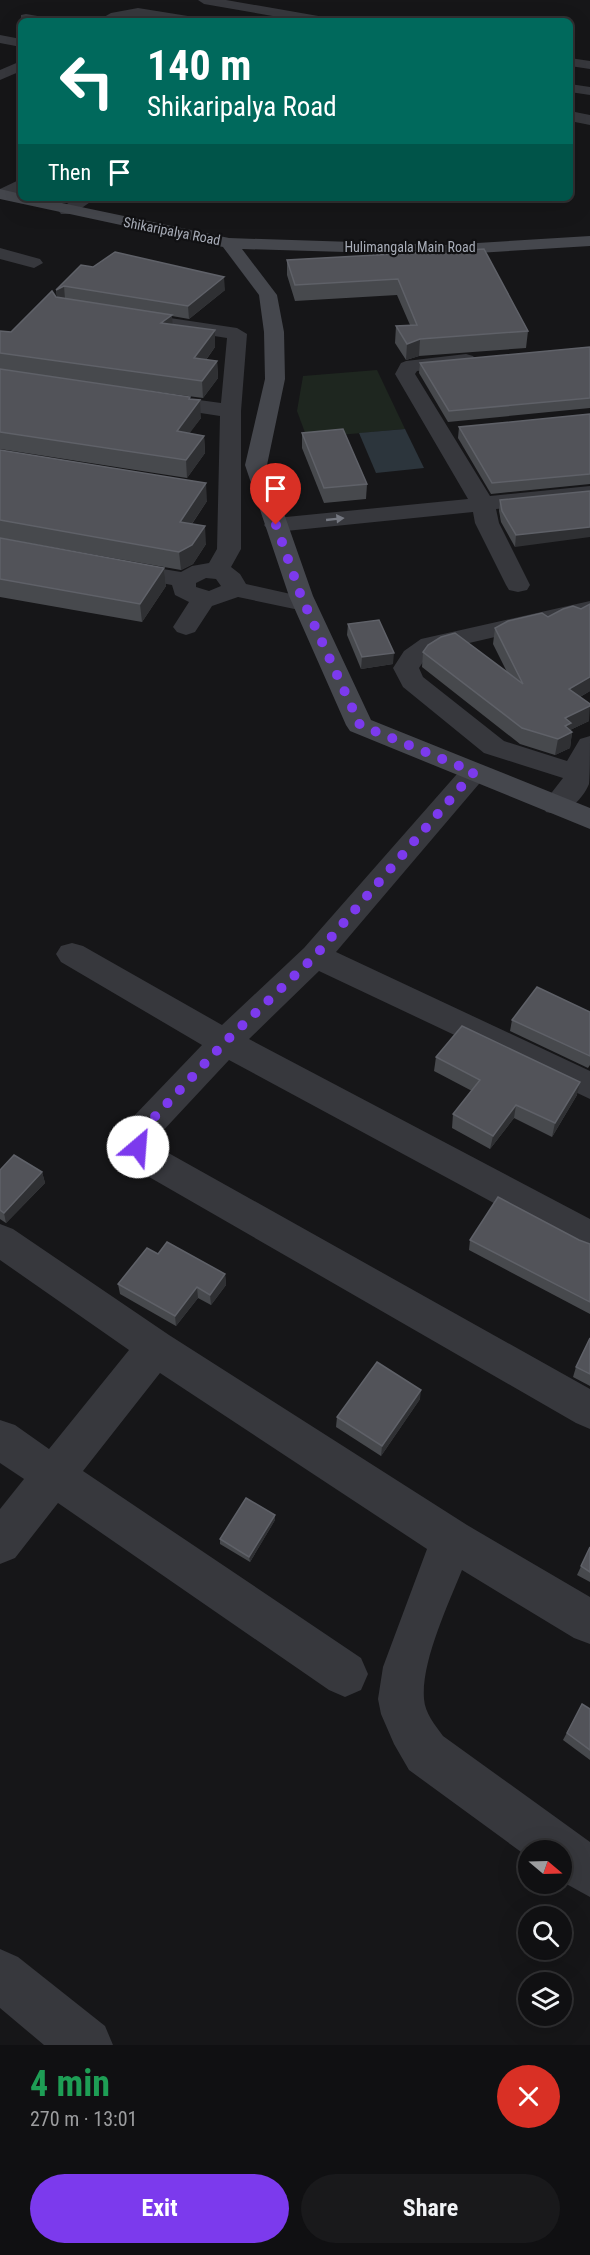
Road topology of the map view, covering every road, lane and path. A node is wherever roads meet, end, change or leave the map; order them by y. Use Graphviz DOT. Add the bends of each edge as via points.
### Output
graph roads {
  1 [pos="204,0"];
  2 [pos="259,0"];
  3 [pos="244,7"];
  4 [pos="225,16"];
  5 [pos="110,18"];
  6 [pos="178,18"];
  7 [pos="307,18"];
  8 [pos="0,39"];
  9 [pos="18,42"];
  10 [pos="0,62"];
  11 [pos="573,62"];
  12 [pos="590,65"];
  13 [pos="18,66"];
  14 [pos="18,67"];
  15 [pos="0,76"];
  16 [pos="573,88"];
  17 [pos="590,91"];
  18 [pos="573,117"];
  19 [pos="590,120"];
  20 [pos="39,201"];
  21 [pos="83,201"];
  22 [pos="67,210"];
  23 [pos="590,241"];
  24 [pos="229,243"];
  25 [pos="0,253"];
  26 [pos="34,263"];
  27 [pos="145,320"];
  28 [pos="274,332"];
  29 [pos="237,334"];
  30 [pos="488,359"];
  31 [pos="138,398"];
  32 [pos="231,411"];
  33 [pos="462,429"];
  34 [pos="438,431"];
  35 [pos="207,489"];
  36 [pos="230,493"];
  37 [pos="590,493"];
  38 [pos="485,513"];
  39 [pos="279,534"];
  40 [pos="104,566"];
  41 [pos="184,580"];
  42 [pos="225,580"];
  43 [pos="518,585"];
  44 [pos="204,599"];
  45 [pos="304,604"];
  46 [pos="590,608"];
  47 [pos="186,627"];
  48 [pos="590,745"];
  49 [pos="569,770"];
  50 [pos="474,772"];
  51 [pos="546,801"];
  52 [pos="590,819"];
  53 [pos="72,954"];
  54 [pos="315,956"];
  55 [pos="225,1042"];
  56 [pos="590,1086"];
  57 [pos="590,1237"];
  58 [pos="0,1240"];
  59 [pos="155,1348"];
  60 [pos="590,1410"];
  61 [pos="0,1439"];
  62 [pos="54,1476"];
  63 [pos="452,1540"];
  64 [pos="0,1543"];
  65 [pos="590,1622"];
  66 [pos="345,1674"];
  67 [pos="590,1872"];
  68 [pos="0,1975"];
  69 [pos="74,2041"];
  1 -- 3 [label="street"];
  2 -- 3 [label="street"];
  3 -- 4 [label="street"];
  3 -- 7 [label="street"];
  5 -- 6 [label="street" via="122,12 140,11"];
  8 -- 9 [label="street"];
  10 -- 13 [label="street"];
  11 -- 12 [label="street"];
  14 -- 15 [label="street"];
  16 -- 17 [label="street"];
  18 -- 19 [label="street"];
  20 -- 22 [label="street, Shikaripalya Road"];
  21 -- 22 [label="street"];
  22 -- 24 [label="street, Shikaripalya Road"];
  23 -- 24 [label="street, Hulimangala Main Road" via="445,250"];
  24 -- 28 [label="street, Shikaripalya Road" via="268,295"];
  25 -- 26 [label="street"];
  27 -- 29 [label="street"];
  28 -- 29 [label="street"];
  28 -- 39 [label="street, Shikaripalya Road" via="275,379 256,465"];
  29 -- 32 [label="street"];
  30 -- 34 [label="street" via="419,364 405,370"];
  31 -- 32 [label="street"];
  32 -- 36 [label="street"];
  33 -- 34 [label="street"];
  34 -- 38 [label="street"];
  35 -- 36 [label="street"];
  36 -- 42 [label="street"];
  37 -- 38 [label="street"];
  38 -- 39 [label="street"];
  38 -- 43 [label="street"];
  39 -- 45 [label="street, Shikaripalya Road"];
  40 -- 41 [label="street"];
  41 -- 42 [label="street" via="201,571"];
  41 -- 44 [label="street" via="184,590"];
  42 -- 44 [label="street" via="221,597"];
  42 -- 45 [label="street"];
  44 -- 47 [label="street"];
  45 -- 50 [label="street, Shikaripalya Road" via="360,725"];
  46 -- 49 [label="street" via="429,644 418,651 406,668 412,681 494,747"];
  48 -- 49 [label="street"];
  49 -- 51 [label="street" via="578,779"];
  50 -- 51 [label="street, Shikaripalya Road"];
  50 -- 54 [label="street"];
  51 -- 52 [label="street, Shikaripalya Road"];
  53 -- 55 [label="street"];
  54 -- 55 [label="street"];
  54 -- 56 [label="street"];
  55 -- 57 [label="street"];
  55 -- 60 [label="street" via="145,1127 138,1147 143,1156"];
  58 -- 59 [label="street"];
  59 -- 62 [label="street"];
  59 -- 63 [label="street"];
  61 -- 62 [label="street"];
  62 -- 64 [label="street"];
  62 -- 66 [label="street"];
  63 -- 65 [label="street"];
  63 -- 67 [label="street" via="404,1671 401,1697 408,1726 426,1753"];
  68 -- 69 [label="street"];
}
